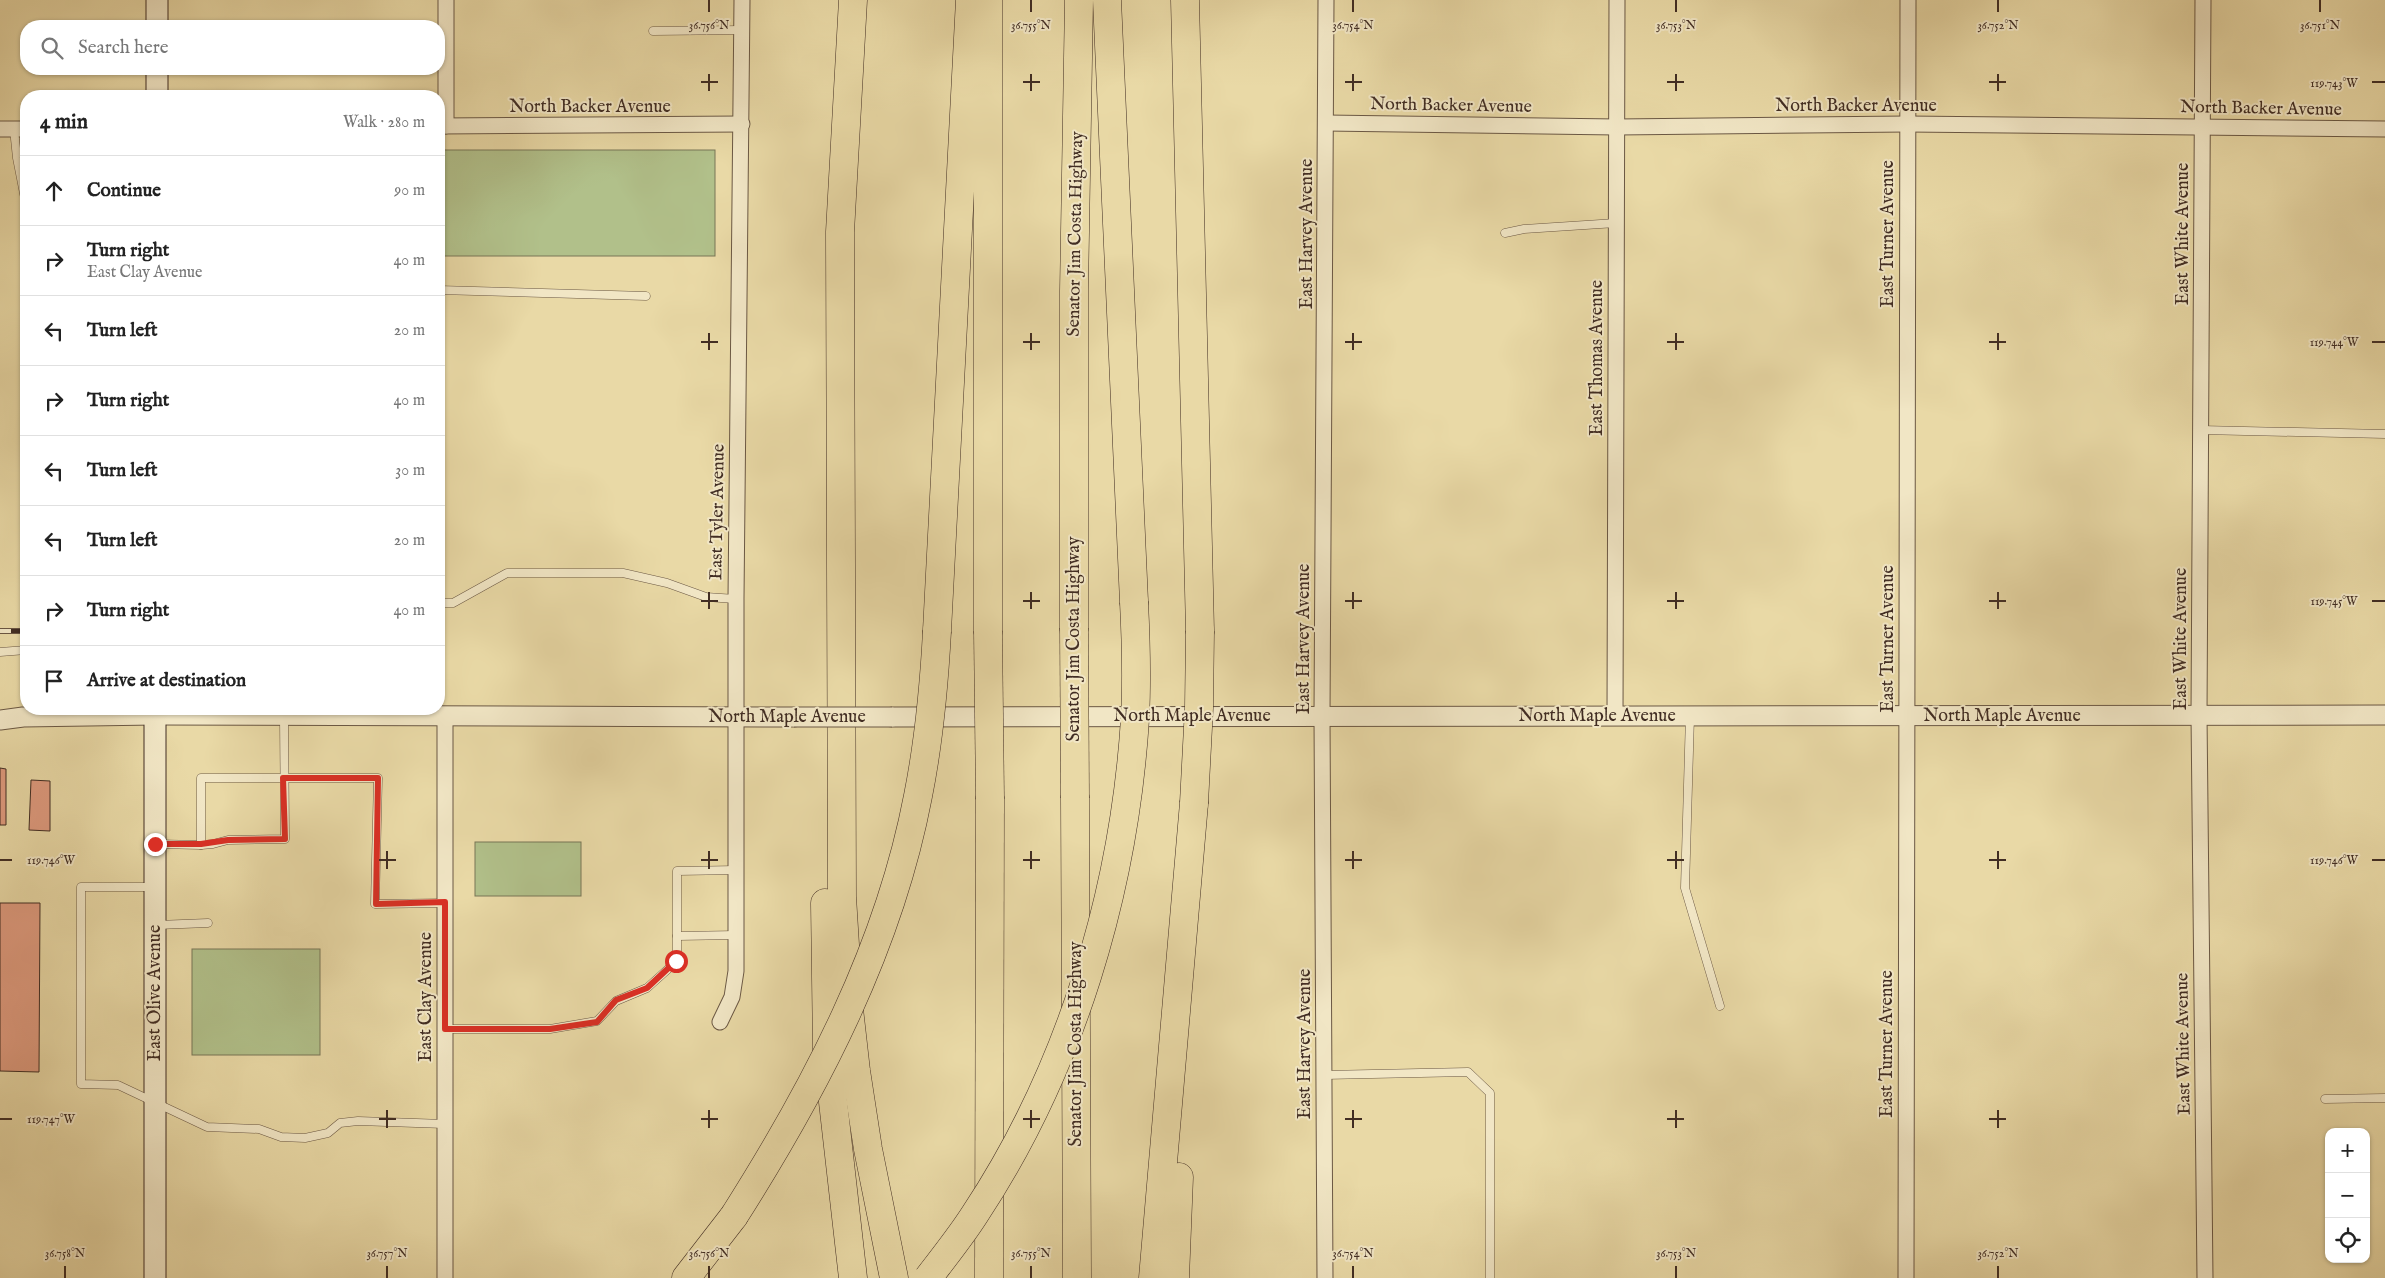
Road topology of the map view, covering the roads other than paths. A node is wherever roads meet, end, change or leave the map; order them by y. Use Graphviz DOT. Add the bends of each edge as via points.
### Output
graph roads {
  1 [pos="157,0"];
  2 [pos="446,0"];
  3 [pos="742,0"];
  4 [pos="853,0"];
  5 [pos="970,0"];
  6 [pos="988,0"];
  7 [pos="1079,0"];
  8 [pos="1107,0"];
  9 [pos="1185,0"];
  10 [pos="1326,0"];
  11 [pos="1617,0"];
  12 [pos="1908,0"];
  13 [pos="2203,0"];
  14 [pos="157,20"];
  15 [pos="742,30"];
  16 [pos="653,31"];
  17 [pos="445,32"];
  18 [pos="157,75"];
  19 [pos="444,75"];
  20 [pos="157,90"];
  21 [pos="443,90"];
  22 [pos="1326,123"];
  23 [pos="742,124"];
  24 [pos="1907,124"];
  25 [pos="445,126"];
  26 [pos="2203,126"];
  27 [pos="1617,127"];
  28 [pos="14,129"];
  29 [pos="2385,129"];
  30 [pos="20,173"];
  31 [pos="1616,223"];
  32 [pos="1505,233"];
  33 [pos="445,290"];
  34 [pos="646,296"];
  35 [pos="2201,430"];
  36 [pos="2385,434"];
  37 [pos="736,599"];
  38 [pos="445,603"];
  39 [pos="840,646"];
  40 [pos="20,650"];
  41 [pos="0,652"];
  42 [pos="76,715"];
  43 [pos="155,715"];
  44 [pos="252,715"];
  45 [pos="2200,715"];
  46 [pos="284,716"];
  47 [pos="445,716"];
  48 [pos="1322,716"];
  49 [pos="1615,716"];
  50 [pos="1690,716"];
  51 [pos="1906,716"];
  52 [pos="2385,716"];
  53 [pos="737,718"];
  54 [pos="0,720"];
  55 [pos="283,778"];
  56 [pos="1194,803"];
  57 [pos="155,844"];
  58 [pos="201,844"];
  59 [pos="737,870"];
  60 [pos="155,887"];
  61 [pos="445,902"];
  62 [pos="208,922"];
  63 [pos="155,925"];
  64 [pos="737,935"];
  65 [pos="677,936"];
  66 [pos="1720,1006"];
  67 [pos="720,1022"];
  68 [pos="445,1029"];
  69 [pos="1324,1075"];
  70 [pos="2385,1098"];
  71 [pos="2325,1099"];
  72 [pos="155,1102"];
  73 [pos="445,1124"];
  74 [pos="155,1278"];
  75 [pos="445,1278"];
  76 [pos="686,1278"];
  77 [pos="853,1278"];
  78 [pos="894,1278"];
  79 [pos="928,1278"];
  80 [pos="989,1278"];
  81 [pos="1076,1278"];
  82 [pos="1153,1278"];
  83 [pos="1175,1278"];
  84 [pos="1325,1278"];
  85 [pos="1490,1278"];
  86 [pos="1906,1278"];
  87 [pos="2205,1278"];
  1 -- 14 [label="main road"];
  2 -- 17 [label="street"];
  3 -- 15 [label="street, East Tyler Avenue"];
  4 -- 39 [label="highway" via="840,232"];
  5 -- 76 [label="highway, bridge" via="933,694 923,768 910,829 892,894 843,1022 816,1078 734,1216"];
  6 -- 80 [label="highway, bridge"];
  7 -- 81 [label="highway, Senator Jim Costa Highway, bridge" via="1074,291"];
  8 -- 79 [label="highway, bridge" via="1137,666 1129,782 1112,882 1071,1022 1011,1154 975,1215"];
  9 -- 56 [label="highway, bridge" via="1200,631"];
  10 -- 22 [label="street, East Harvey Avenue"];
  11 -- 27 [label="street, East Thomas Avenue"];
  12 -- 24 [label="street, East Turner Avenue"];
  13 -- 26 [label="street, East White Avenue"];
  15 -- 16 [label="lane"];
  15 -- 23 [label="street, East Tyler Avenue"];
  18 -- 20 [label="main road"];
  19 -- 21 [label="street"];
  22 -- 27 [label="street, North Backer Avenue"];
  22 -- 48 [label="street, East Harvey Avenue"];
  23 -- 25 [label="street, North Backer Avenue"];
  23 -- 37 [label="street, East Tyler Avenue"];
  24 -- 26 [label="street, North Backer Avenue"];
  24 -- 27 [label="street, North Backer Avenue"];
  24 -- 51 [label="street, East Turner Avenue"];
  26 -- 29 [label="street, North Backer Avenue"];
  26 -- 35 [label="street, East White Avenue"];
  27 -- 31 [label="street, East Thomas Avenue"];
  28 -- 30 [label="lane"];
  31 -- 32 [label="lane"];
  31 -- 49 [label="street, East Thomas Avenue"];
  33 -- 34 [label="lane"];
  35 -- 36 [label="lane"];
  35 -- 45 [label="street, East White Avenue"];
  37 -- 38 [label="lane" via="706,597 667,583 623,573 506,573 453,603"];
  37 -- 53 [label="street, East Tyler Avenue"];
  39 -- 77 [label="highway" via="825,896 825,1008 830,1091"];
  39 -- 78 [label="highway" via="842,897 848,1008 868,1149"];
  40 -- 41 [label="lane"];
  42 -- 54 [label="street, North Maple Avenue"];
  43 -- 57 [label="main road, East Olive Avenue"];
  44 -- 46 [label="street, North Maple Avenue"];
  45 -- 51 [label="street, North Maple Avenue"];
  45 -- 52 [label="street, North Maple Avenue"];
  45 -- 87 [label="street, East White Avenue"];
  46 -- 47 [label="street, North Maple Avenue"];
  46 -- 55 [label="lane"];
  47 -- 53 [label="street, North Maple Avenue"];
  47 -- 61 [label="street, East Clay Avenue"];
  48 -- 49 [label="street, North Maple Avenue"];
  48 -- 53 [label="street, North Maple Avenue, bridge"];
  48 -- 69 [label="street, East Harvey Avenue"];
  49 -- 50 [label="street, North Maple Avenue"];
  50 -- 51 [label="street, North Maple Avenue"];
  50 -- 66 [label="lane" via="1685,888"];
  51 -- 86 [label="street, East Turner Avenue"];
  53 -- 59 [label="street, East Tyler Avenue"];
  55 -- 58 [label="lane" via="285,839"];
  55 -- 58 [label="lane" via="201,778"];
  55 -- 61 [label="lane" via="378,778 376,904"];
  56 -- 82 [label="highway"];
  56 -- 83 [label="highway"];
  57 -- 58 [label="lane"];
  57 -- 60 [label="main road, East Olive Avenue"];
  59 -- 64 [label="street, East Tyler Avenue"];
  59 -- 65 [label="lane" via="677,871"];
  60 -- 63 [label="main road, East Olive Avenue"];
  60 -- 72 [label="lane" via="81,887 82,1084 118,1085"];
  61 -- 68 [label="street, East Clay Avenue"];
  62 -- 63 [label="lane"];
  63 -- 72 [label="main road, East Olive Avenue"];
  64 -- 65 [label="lane"];
  64 -- 67 [label="street, East Tyler Avenue" via="732,997"];
  65 -- 68 [label="lane" via="676,961 647,988 616,1000 597,1022 550,1029"];
  68 -- 73 [label="street, East Clay Avenue"];
  69 -- 84 [label="street, East Harvey Avenue"];
  69 -- 85 [label="lane" via="1468,1072 1490,1093"];
  70 -- 71 [label="lane"];
  72 -- 73 [label="lane" via="207,1127 259,1129 281,1137 305,1138 328,1133 340,1123 358,1121"];
  72 -- 74 [label="main road, East Olive Avenue"];
  73 -- 75 [label="street, East Clay Avenue"];
}
